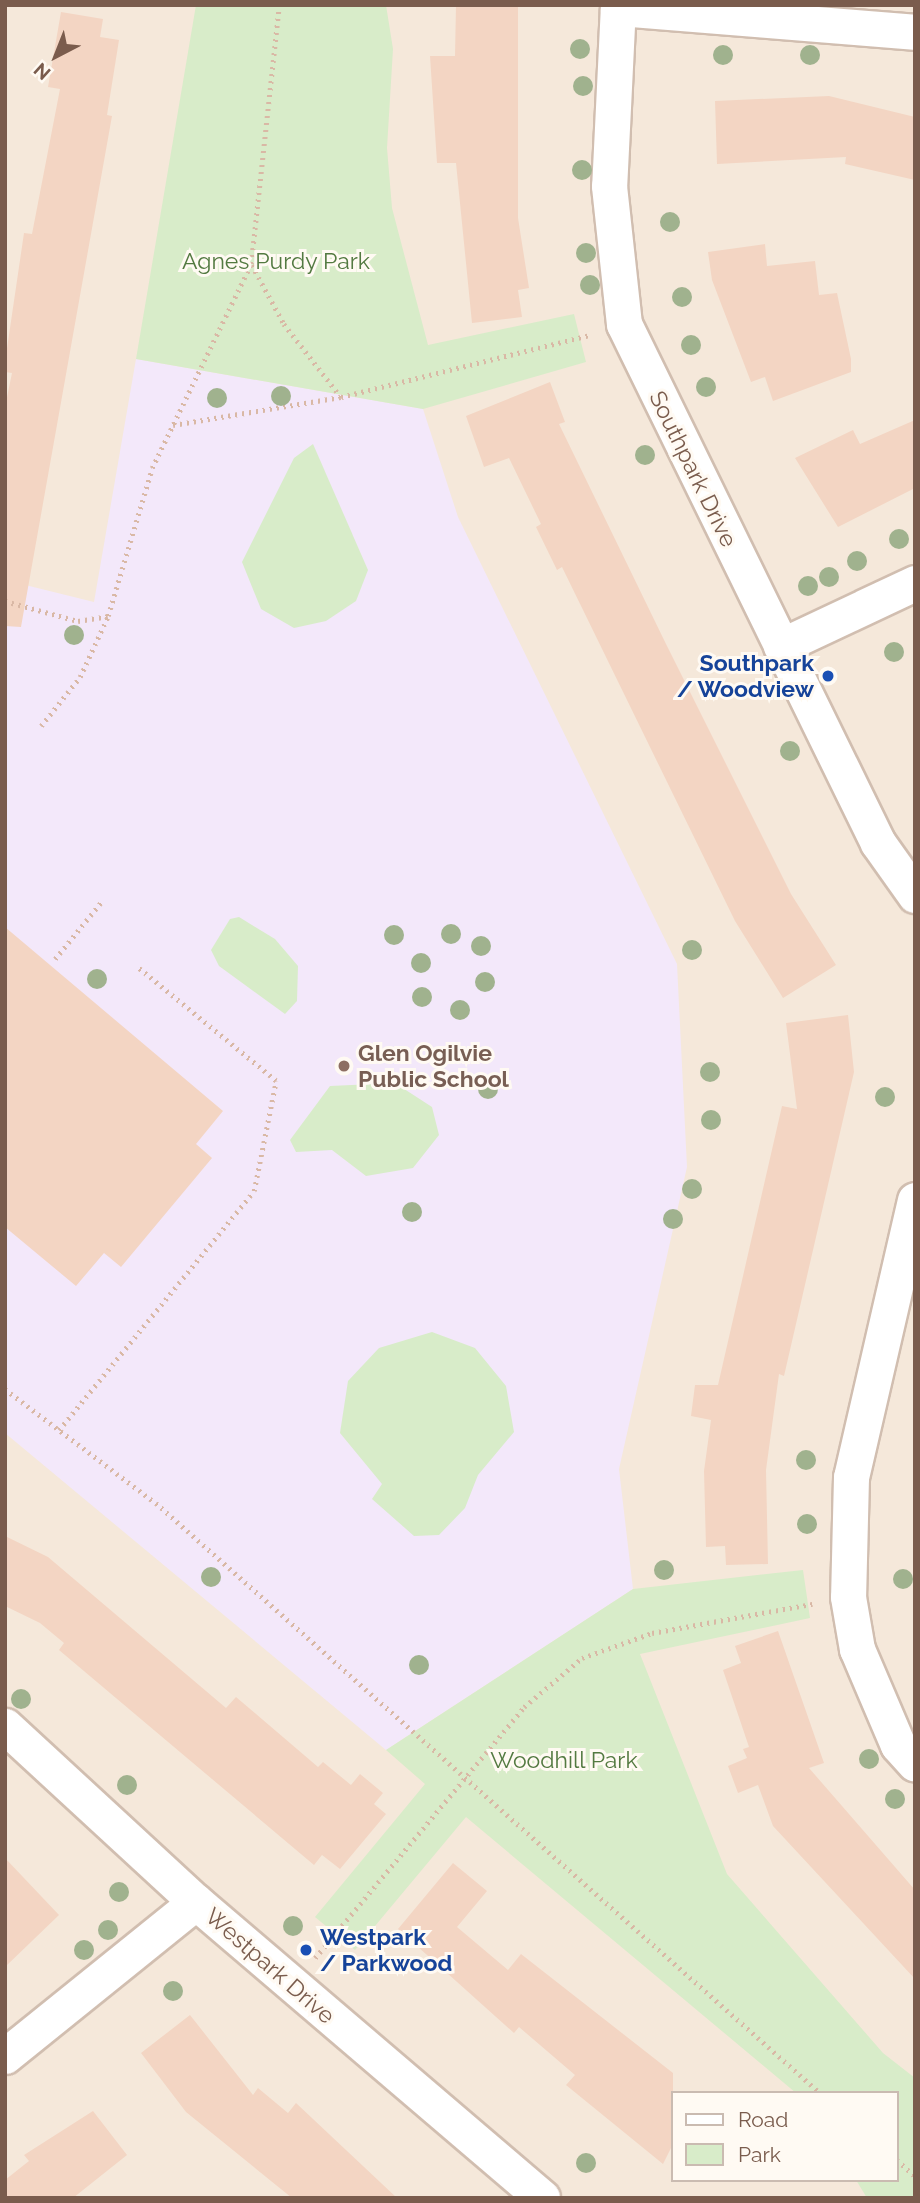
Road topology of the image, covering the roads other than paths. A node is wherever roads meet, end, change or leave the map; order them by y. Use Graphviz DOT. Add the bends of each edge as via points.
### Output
graph roads {
  1 [pos="618,7"];
  2 [pos="915,33"];
  3 [pos="915,583"];
  4 [pos="781,646"];
  5 [pos="915,895"];
  6 [pos="915,1200"];
  7 [pos="5,1726"];
  8 [pos="915,1764"];
  9 [pos="196,1902"];
  10 [pos="5,2056"];
  11 [pos="542,2198"];
  1 -- 2 [label="street"];
  1 -- 4 [label="street, Southpark Drive" via="610,186 624,324"];
  3 -- 4 [label="street"];
  4 -- 5 [label="street, Southpark Drive" via="878,844"];
  6 -- 8 [label="street" via="851,1477 848,1597 857,1649 898,1745"];
  7 -- 9 [label="street, Westpark Drive"];
  9 -- 10 [label="street"];
  9 -- 11 [label="street, Westpark Drive"];
}
